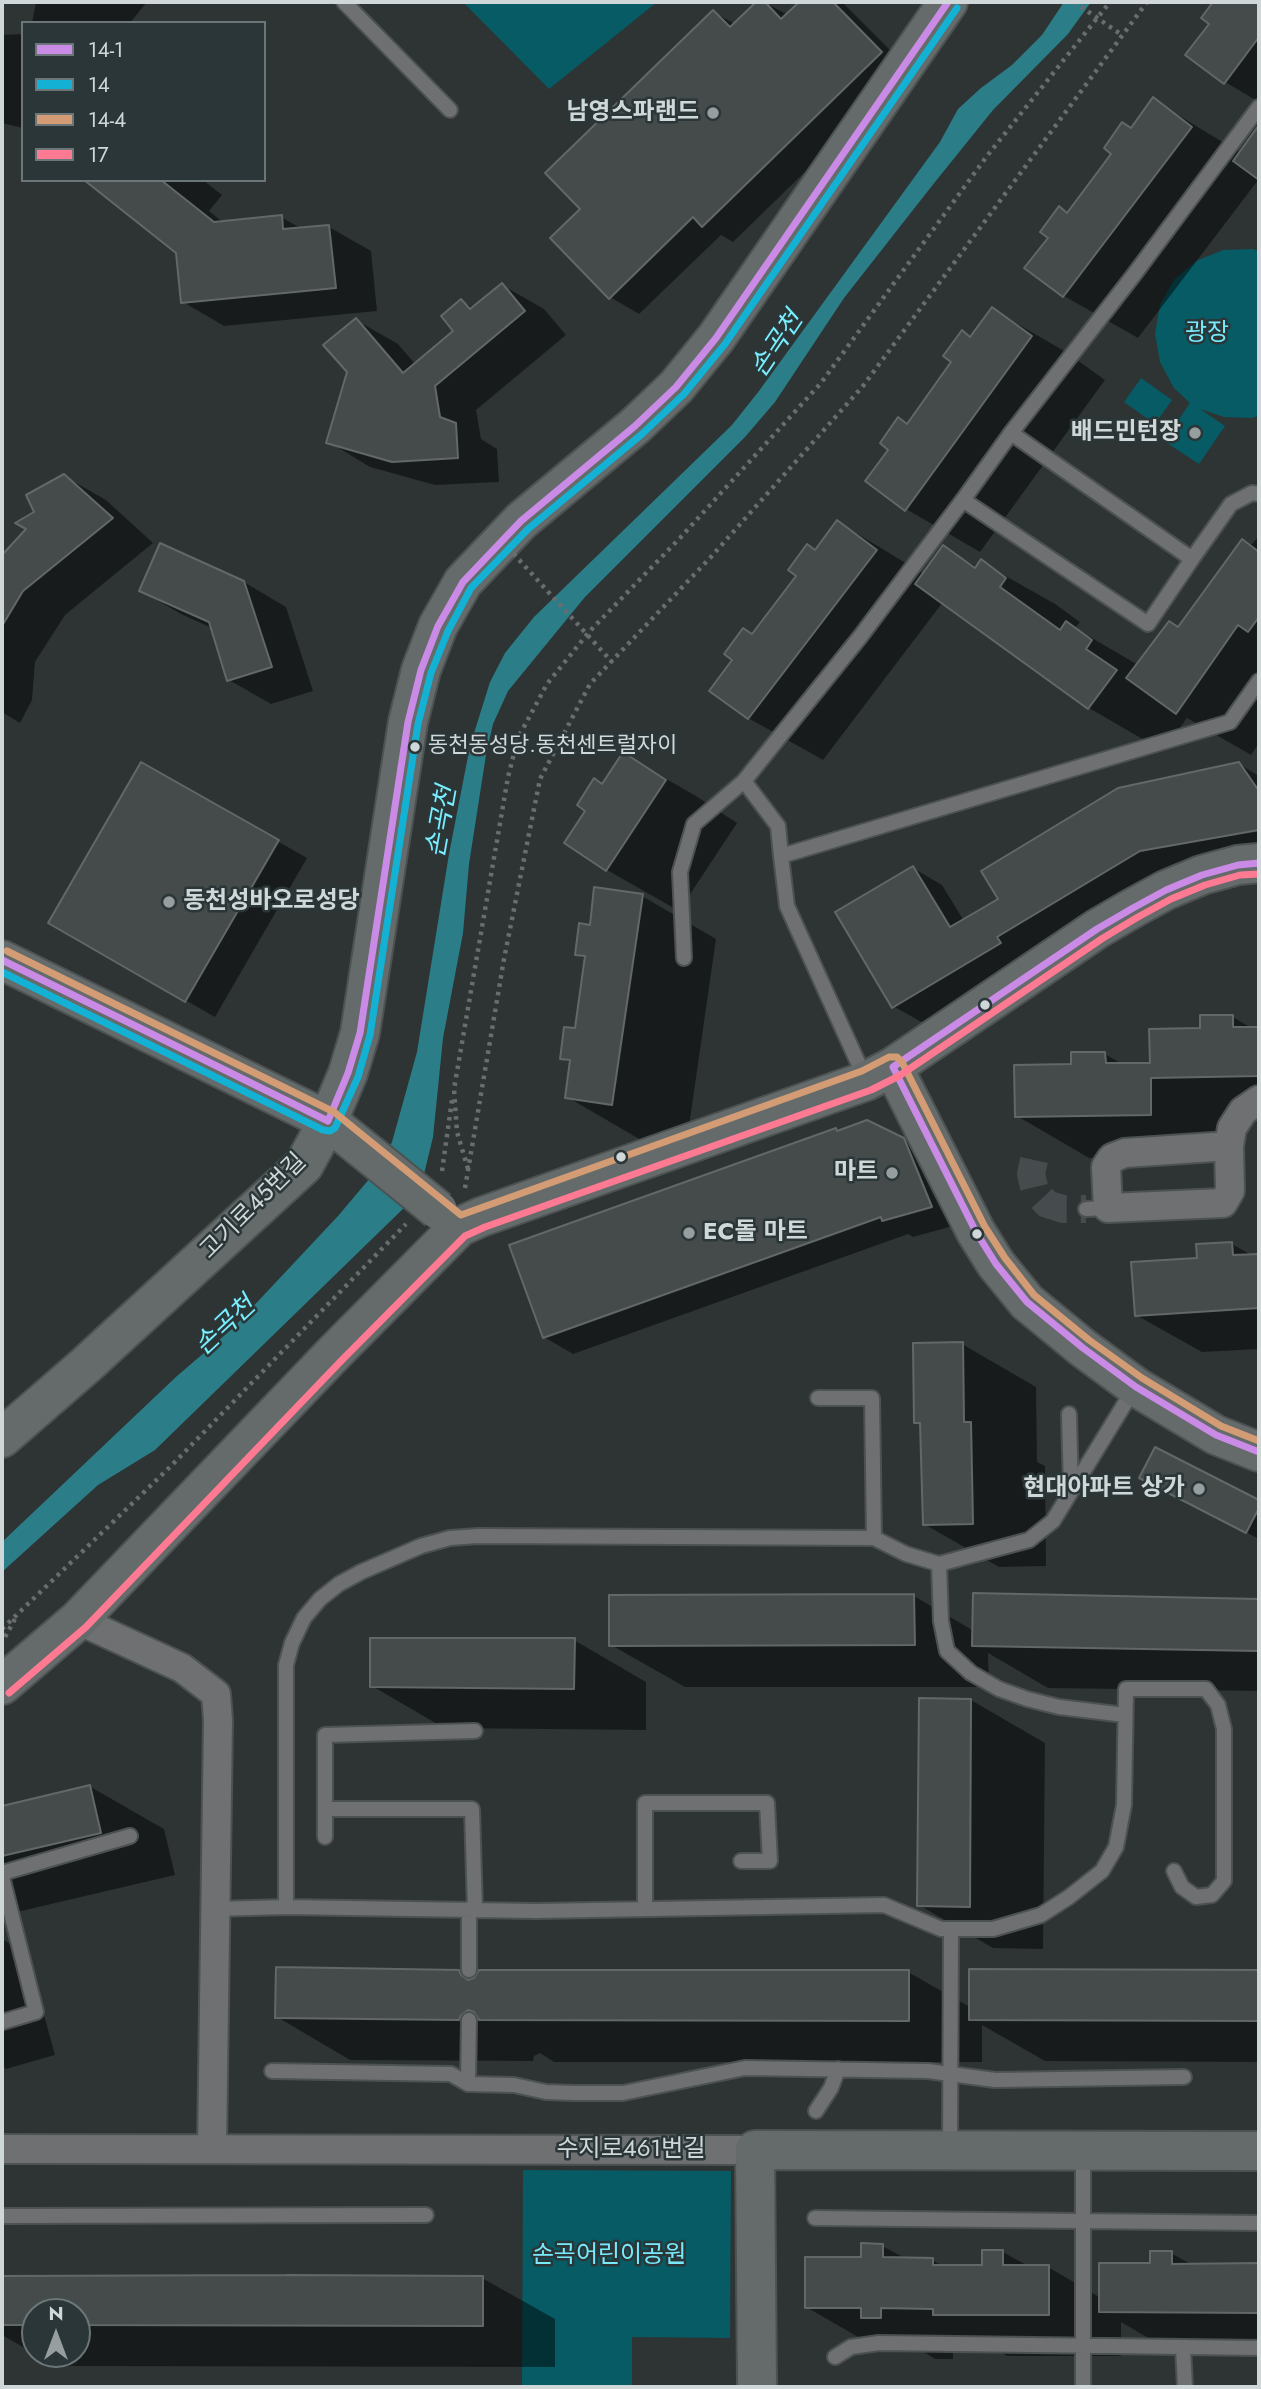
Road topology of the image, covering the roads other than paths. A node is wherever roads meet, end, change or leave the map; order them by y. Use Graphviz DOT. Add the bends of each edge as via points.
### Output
graph roads {
  1 [pos="344,2"];
  2 [pos="947,2"];
  3 [pos="1259,107"];
  4 [pos="450,110"];
  5 [pos="1011,433"];
  6 [pos="1259,494"];
  7 [pos="963,500"];
  8 [pos="1192,559"];
  9 [pos="1259,681"];
  10 [pos="744,781"];
  11 [pos="781,856"];
  12 [pos="1259,863"];
  13 [pos="684,958"];
  14 [pos="2,960"];
  15 [pos="880,1074"];
  16 [pos="1259,1100"];
  17 [pos="328,1121"];
  18 [pos="1228,1146"];
  19 [pos="436,1211"];
  20 [pos="1136,1387"];
  21 [pos="818,1398"];
  22 [pos="1069,1414"];
  23 [pos="2,1438"];
  24 [pos="1259,1452"];
  25 [pos="1071,1491"];
  26 [pos="874,1538"];
  27 [pos="939,1564"];
  28 [pos="78,1620"];
  29 [pos="2,1685"];
  30 [pos="1125,1715"];
  31 [pos="475,1731"];
  32 [pos="325,1809"];
  33 [pos="130,1836"];
  34 [pos="325,1837"];
  35 [pos="741,1861"];
  36 [pos="1174,1871"];
  37 [pos="2,1875"];
  38 [pos="286,1907"];
  39 [pos="215,1909"];
  40 [pos="472,1909"];
  41 [pos="645,1909"];
  42 [pos="951,1929"];
  43 [pos="469,1970"];
  44 [pos="470,2020"];
  45 [pos="2,2022"];
  46 [pos="838,2068"];
  47 [pos="272,2071"];
  48 [pos="949,2074"];
  49 [pos="1184,2077"];
  50 [pos="468,2084"];
  51 [pos="816,2111"];
  52 [pos="2,2149"];
  53 [pos="212,2149"];
  54 [pos="755,2150"];
  55 [pos="950,2150"];
  56 [pos="1083,2150"];
  57 [pos="1259,2151"];
  58 [pos="426,2215"];
  59 [pos="2,2216"];
  60 [pos="815,2218"];
  61 [pos="1083,2220"];
  62 [pos="1259,2223"];
  63 [pos="1083,2347"];
  64 [pos="1183,2348"];
  65 [pos="1259,2348"];
  66 [pos="835,2357"];
  67 [pos="757,2387"];
  68 [pos="1083,2387"];
  69 [pos="1185,2387"];
  1 -- 4 [label="lane"];
  2 -- 17 [label="street, 고기로45번길" via="716,338 676,387 635,426 521,521 463,582 438,626 408,722 360,1033"];
  3 -- 5 [label="lane"];
  5 -- 7 [label="lane"];
  5 -- 8 [label="lane"];
  6 -- 8 [label="lane" via="1231,504"];
  7 -- 8 [label="lane" via="1148,624"];
  7 -- 10 [label="lane"];
  9 -- 11 [label="lane" via="1230,723"];
  10 -- 11 [label="lane" via="778,826"];
  10 -- 13 [label="lane" via="694,824 680,872"];
  11 -- 15 [label="lane" via="787,906"];
  12 -- 15 [label="street" via="1202,875 1133,908"];
  14 -- 17 [label="street"];
  15 -- 19 [label="street" via="481,1217"];
  15 -- 20 [label="street" via="996,1264 1036,1309"];
  16 -- 18 [label="street" via="1237,1119"];
  17 -- 19 [label="street, bridge"];
  17 -- 23 [label="street, 고기로45번길" via="304,1165"];
  18 -- 18 [label="street" via="1230,1191 1223,1203 1097,1208 1112,1158 1125,1153"];
  19 -- 28 [label="street" via="324,1363"];
  20 -- 24 [label="street" via="1216,1434"];
  20 -- 25 [label="lane"];
  21 -- 26 [label="lane" via="872,1398"];
  22 -- 25 [label="lane"];
  25 -- 27 [label="lane" via="1053,1521 1029,1540"];
  26 -- 27 [label="lane"];
  26 -- 38 [label="lane" via="450,1538 387,1560 339,1584 304,1618 286,1665"];
  27 -- 30 [label="lane" via="947,1651 971,1673 1027,1699"];
  28 -- 29 [label="street"];
  28 -- 39 [label="street" via="182,1668 216,1694"];
  30 -- 36 [label="lane" via="1126,1689 1206,1689 1219,1705 1224,1729 1224,1881 1212,1895 1196,1897 1182,1887"];
  30 -- 42 [label="lane" via="1124,1805 1116,1847 1102,1871 1041,1915 993,1929"];
  31 -- 32 [label="lane" via="325,1735"];
  32 -- 34 [label="lane"];
  32 -- 40 [label="lane" via="472,1809"];
  33 -- 37 [label="lane"];
  35 -- 41 [label="lane" via="770,1861 767,1803 645,1803"];
  37 -- 45 [label="lane" via="36,2012"];
  38 -- 39 [label="lane"];
  38 -- 40 [label="lane"];
  39 -- 53 [label="street"];
  40 -- 41 [label="lane"];
  40 -- 43 [label="lane"];
  41 -- 42 [label="lane" via="884,1905"];
  42 -- 48 [label="lane"];
  44 -- 50 [label="lane"];
  46 -- 48 [label="lane"];
  46 -- 50 [label="lane" via="745,2068 622,2093"];
  46 -- 51 [label="lane"];
  47 -- 50 [label="lane" via="452,2074"];
  48 -- 49 [label="lane" via="995,2080"];
  48 -- 55 [label="lane"];
  52 -- 53 [label="street, 수지로461번길"];
  53 -- 54 [label="street, 수지로461번길"];
  54 -- 55 [label="street, 수지로461번길"];
  54 -- 67 [label="street"];
  55 -- 56 [label="street, 수지로461번길"];
  56 -- 57 [label="street, 수지로461번길"];
  56 -- 61 [label="lane"];
  58 -- 59 [label="lane"];
  60 -- 61 [label="lane"];
  61 -- 62 [label="lane"];
  61 -- 63 [label="lane"];
  63 -- 64 [label="lane"];
  63 -- 66 [label="lane" via="879,2343 851,2347"];
  63 -- 68 [label="lane"];
  64 -- 65 [label="lane"];
  64 -- 69 [label="lane"];
}
